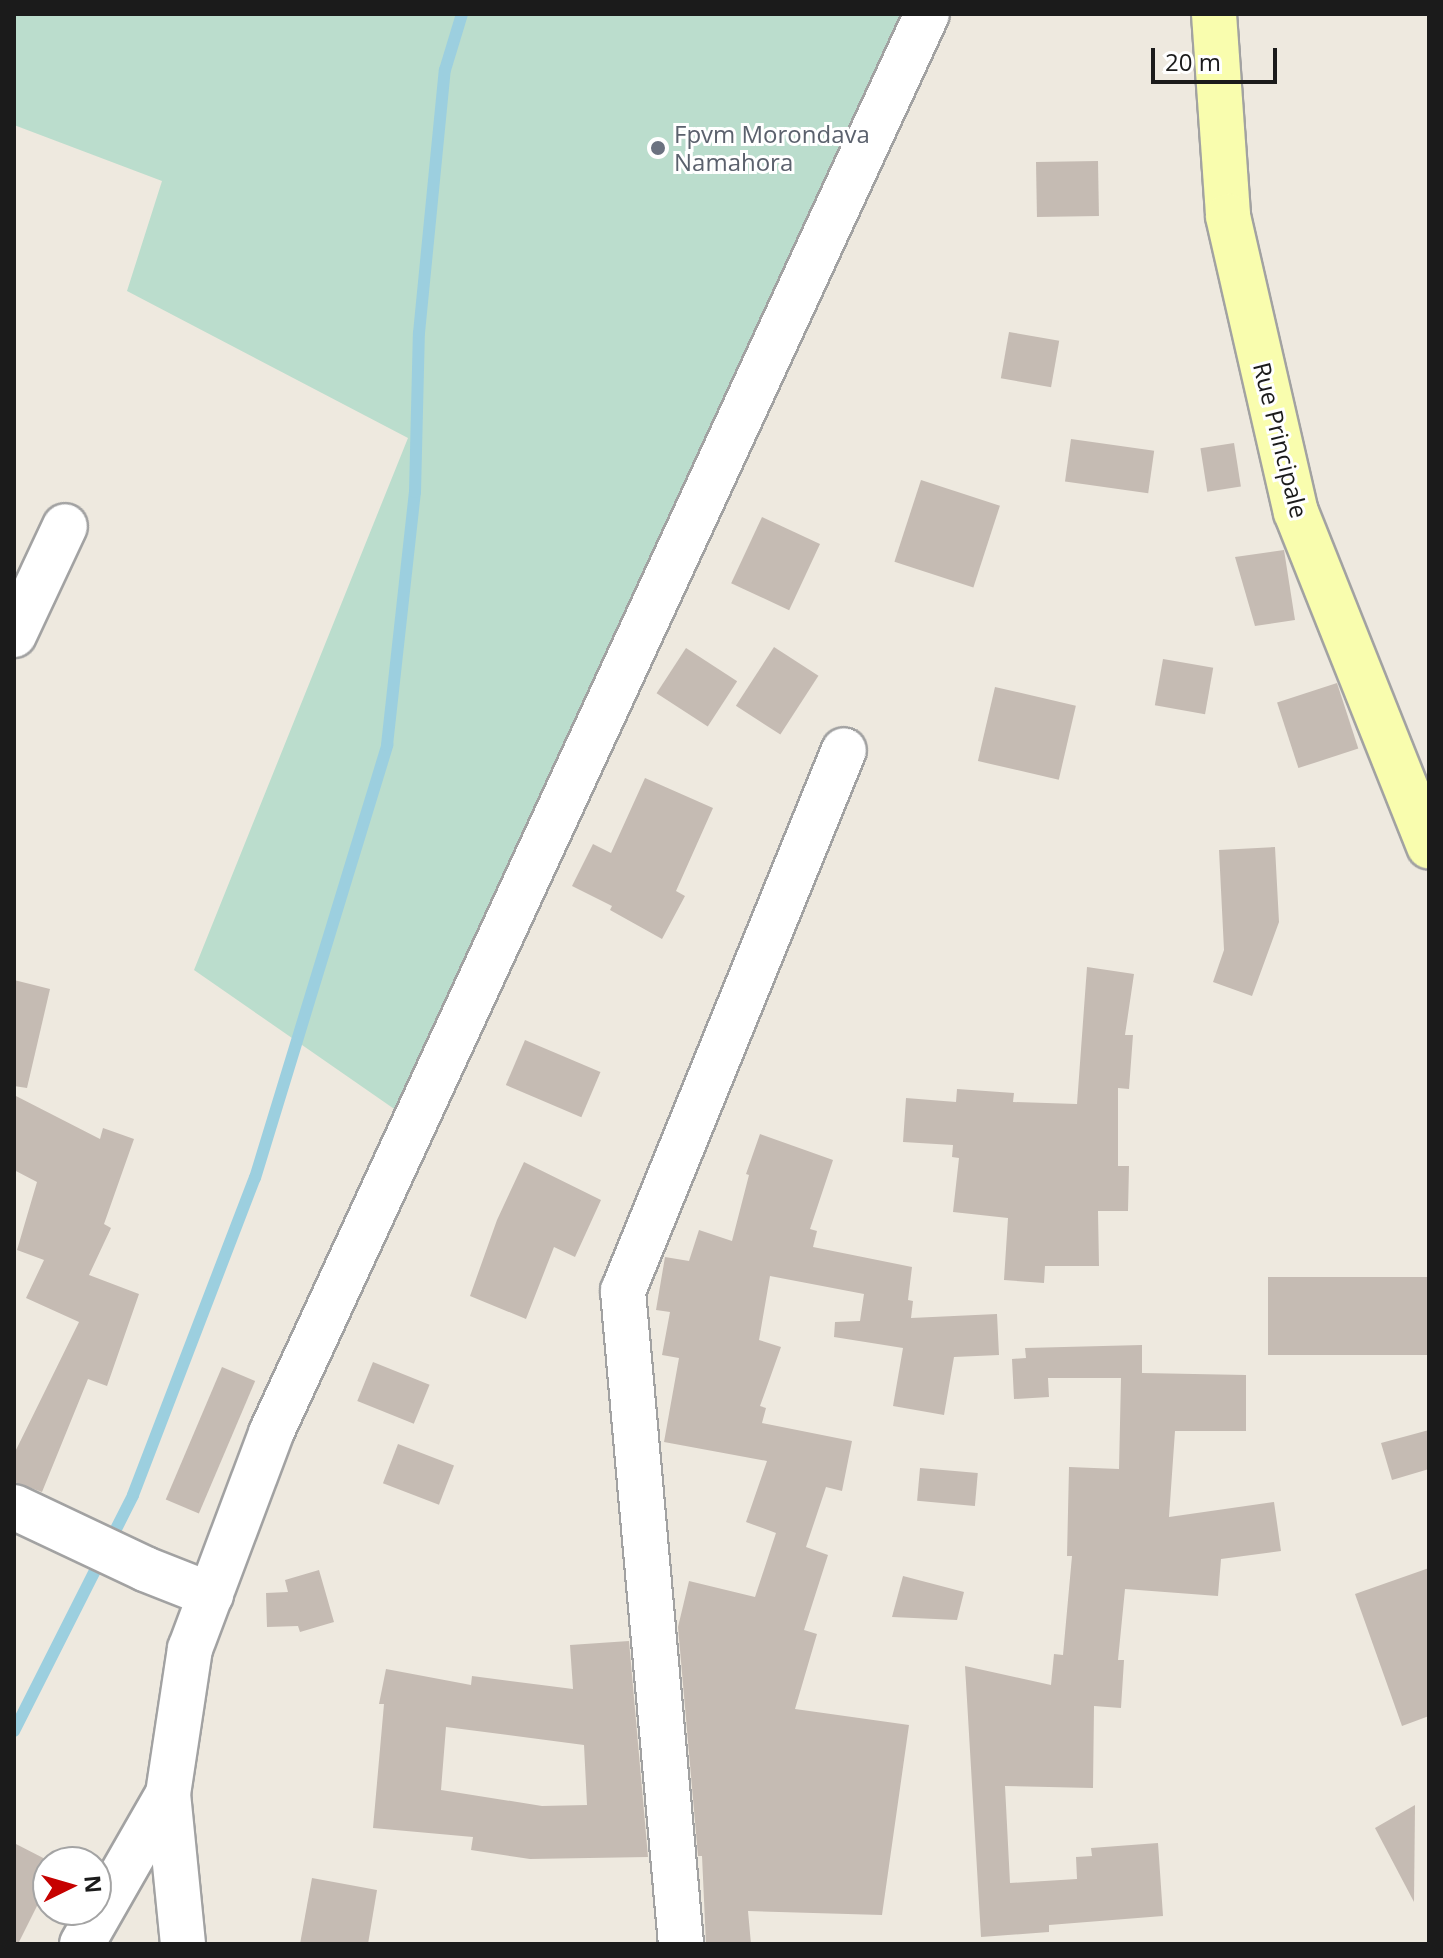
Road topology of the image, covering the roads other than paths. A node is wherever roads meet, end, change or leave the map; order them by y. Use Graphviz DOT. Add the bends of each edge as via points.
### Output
graph roads {
  1 [pos="927,14"];
  2 [pos="1214,14"];
  3 [pos="65,526"];
  4 [pos="14,635"];
  5 [pos="844,750"];
  6 [pos="1429,846"];
  7 [pos="14,1507"];
  8 [pos="211,1595"];
  9 [pos="168,1794"];
  10 [pos="82,1944"];
  11 [pos="183,1944"];
  12 [pos="681,1944"];
  1 -- 8 [label="street" via="278,1419"];
  2 -- 6 [label="main road, Rue Principale" via="1228,216 1296,512"];
  3 -- 4 [label="street"];
  5 -- 12 [label="street" via="623,1291"];
  7 -- 8 [label="street"];
  8 -- 9 [label="street" via="190,1649"];
  9 -- 10 [label="street"];
  9 -- 11 [label="street"];
}
